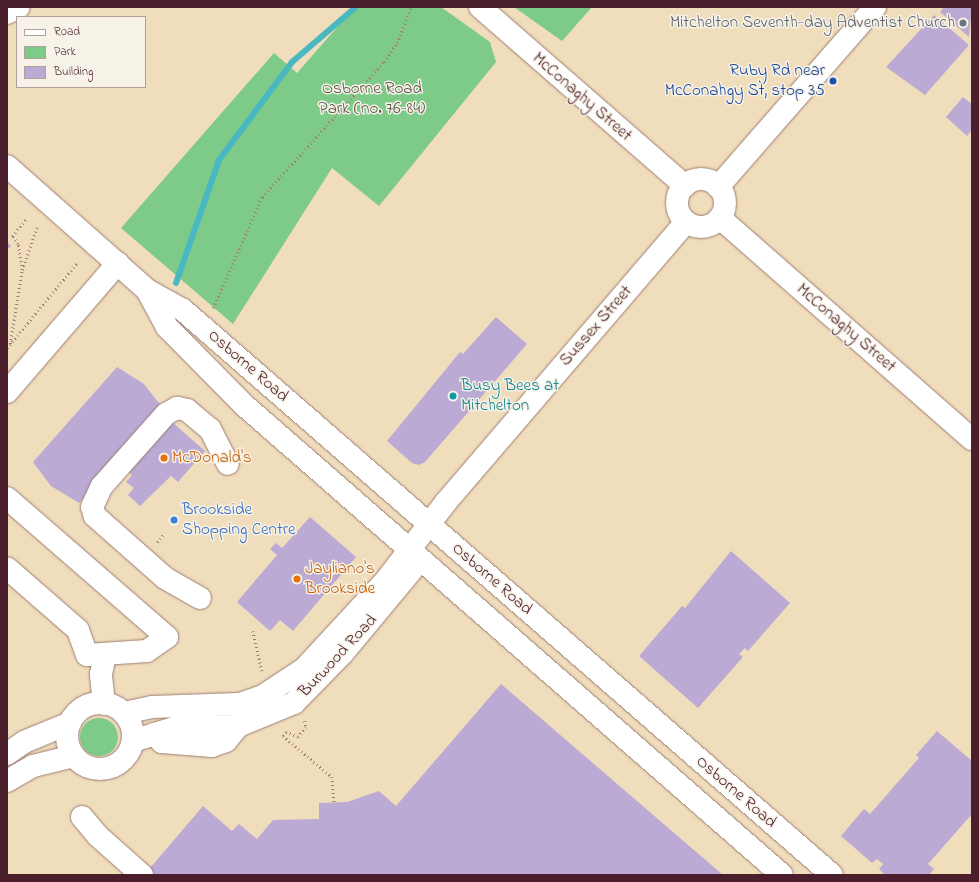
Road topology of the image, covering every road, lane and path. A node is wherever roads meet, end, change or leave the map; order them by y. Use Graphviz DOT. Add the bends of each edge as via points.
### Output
graph roads {
  1 [pos="411,7"];
  2 [pos="480,7"];
  3 [pos="875,7"];
  4 [pos="7,166"];
  5 [pos="685,186"];
  6 [pos="718,187"];
  7 [pos="27,218"];
  8 [pos="720,218"];
  9 [pos="686,222"];
  10 [pos="37,227"];
  11 [pos="77,262"];
  12 [pos="118,263"];
  13 [pos="22,270"];
  14 [pos="147,290"];
  15 [pos="212,312"];
  16 [pos="10,344"];
  17 [pos="7,348"];
  18 [pos="7,392"];
  19 [pos="972,438"];
  20 [pos="228,464"];
  21 [pos="7,498"];
  22 [pos="430,524"];
  23 [pos="413,554"];
  24 [pos="7,568"];
  25 [pos="200,598"];
  26 [pos="253,631"];
  27 [pos="96,655"];
  28 [pos="263,674"];
  29 [pos="104,704"];
  30 [pos="124,713"];
  31 [pos="305,721"];
  32 [pos="70,723"];
  33 [pos="133,741"];
  34 [pos="7,754"];
  35 [pos="74,756"];
  36 [pos="7,781"];
  37 [pos="334,802"];
  38 [pos="82,817"];
  39 [pos="142,875"];
  40 [pos="782,875"];
  41 [pos="832,875"];
  1 -- 15 [label="path" via="397,43 384,62 262,197"];
  2 -- 5 [label="street, McConaghy Street"];
  3 -- 6 [label="street"];
  4 -- 12 [label="street, Osborne Road"];
  5 -- 6 [label="street" via="699,180"];
  5 -- 9 [label="street" via="678,207"];
  6 -- 8 [label="street" via="725,205"];
  7 -- 13 [label="path" via="12,236 18,244"];
  8 -- 9 [label="street" via="704,227"];
  8 -- 19 [label="street, McConaghy Street"];
  9 -- 22 [label="street, Sussex Street"];
  10 -- 13 [label="path"];
  11 -- 16 [label="path"];
  12 -- 14 [label="street, Osborne Road"];
  12 -- 18 [label="street"];
  13 -- 16 [label="path"];
  14 -- 22 [label="street, Osborne Road" via="183,310"];
  14 -- 23 [label="street, Osborne Road" via="167,327 244,405"];
  16 -- 17 [label="path"];
  20 -- 25 [label="street" via="210,429 187,410 177,408 166,414 102,486 92,507 95,516 165,578"];
  21 -- 27 [label="street" via="167,637 147,651"];
  22 -- 23 [label="street, Burwood Road"];
  22 -- 41 [label="street, Osborne Road"];
  23 -- 30 [label="street, Burwood Road" via="318,657 263,696 227,706 152,707"];
  23 -- 33 [label="street, Burwood Road" via="390,599 294,703 238,726 177,727"];
  23 -- 40 [label="street, Osborne Road"];
  24 -- 27 [label="street" via="81,633"];
  26 -- 28 [label="path"];
  27 -- 29 [label="street"];
  29 -- 30 [label="street"];
  29 -- 32 [label="street" via="84,708"];
  30 -- 33 [label="street" via="132,726"];
  31 -- 37 [label="path" via="306,728 298,737 286,732 283,736 332,777"];
  32 -- 34 [label="street" via="24,742"];
  32 -- 35 [label="street" via="68,740"];
  33 -- 35 [label="street" via="125,758 108,768 89,768"];
  35 -- 36 [label="street" via="33,766"];
  38 -- 39 [label="street" via="98,836"];
}
